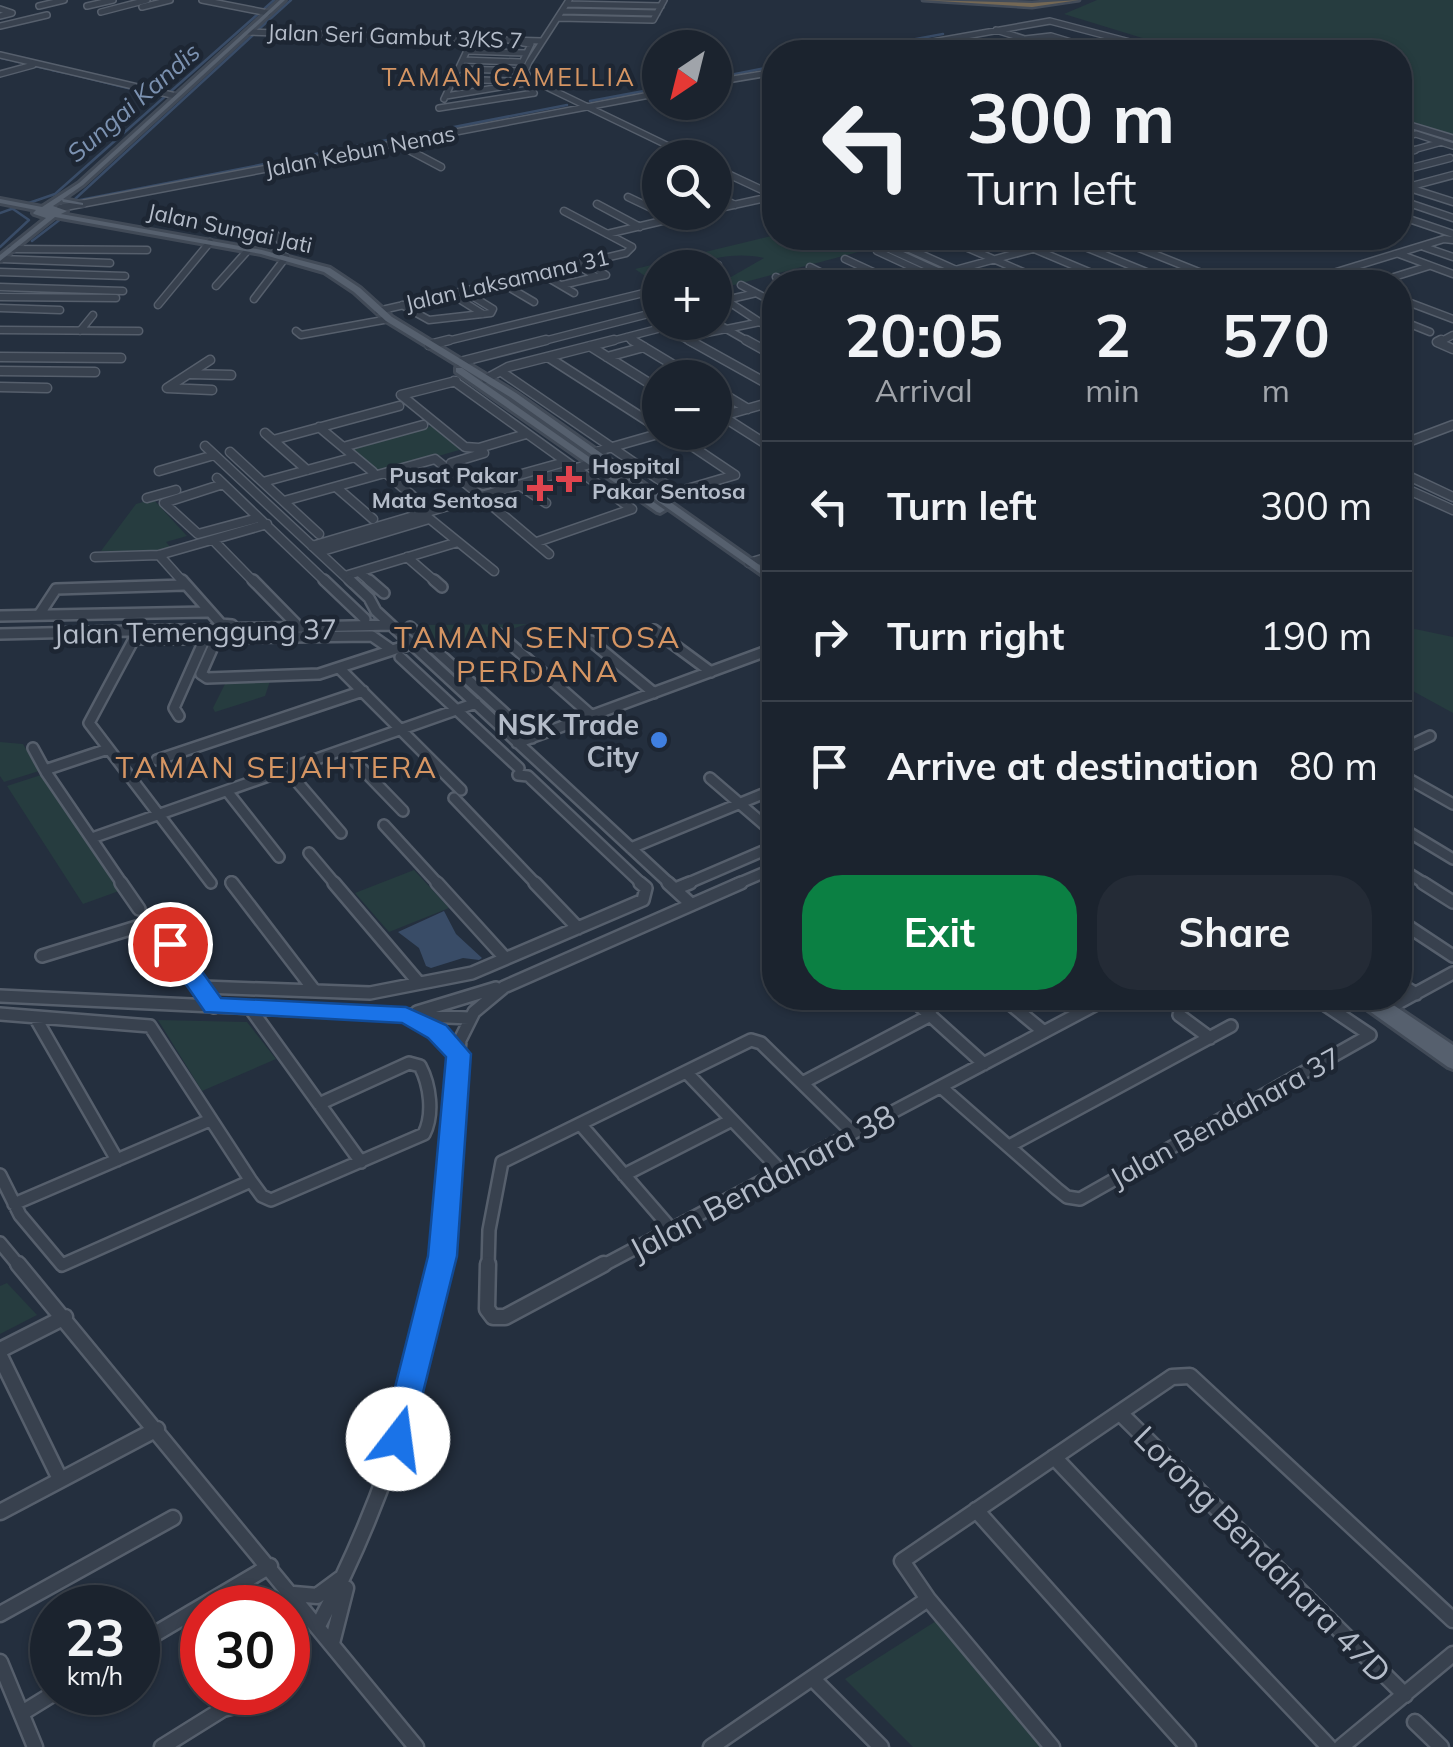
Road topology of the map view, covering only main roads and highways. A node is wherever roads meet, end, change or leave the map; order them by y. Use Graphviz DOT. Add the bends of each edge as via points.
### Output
graph roads {
  1 [pos="283,0"];
  2 [pos="926,0"];
  3 [pos="1076,0"];
  4 [pos="954,2"];
  5 [pos="4,202"];
  6 [pos="81,204"];
  7 [pos="53,208"];
  8 [pos="19,242"];
  9 [pos="0,259"];
  10 [pos="430,346"];
  11 [pos="533,409"];
  12 [pos="516,412"];
  13 [pos="594,452"];
  14 [pos="578,456"];
  15 [pos="762,572"];
  16 [pos="762,580"];
  17 [pos="1375,1010"];
  18 [pos="1392,1010"];
  19 [pos="1453,1052"];
  20 [pos="1453,1064"];
  1 -- 7 [label="main road" via="253,32 170,95"];
  2 -- 4 [label="highway"];
  3 -- 4 [label="highway"];
  5 -- 7 [label="main road"];
  6 -- 7 [label="main road"];
  7 -- 8 [label="main road"];
  7 -- 8 [label="main road"];
  7 -- 10 [label="main road, Jalan Sungai Jati" via="274,254 336,275"];
  8 -- 9 [label="main road"];
  10 -- 11 [label="main road, Jalan Sungai Jati"];
  10 -- 12 [label="main road, Jalan Sungai Jati"];
  11 -- 12 [label="main road" via="547,424"];
  11 -- 13 [label="main road, Jalan Sungai Jati"];
  12 -- 14 [label="main road, Jalan Sungai Jati"];
  13 -- 14 [label="main road" via="566,442"];
  13 -- 15 [label="main road, Jalan Sungai Jati"];
  14 -- 16 [label="main road, Jalan Sungai Jati"];
  17 -- 20 [label="main road"];
  18 -- 19 [label="main road"];
}
